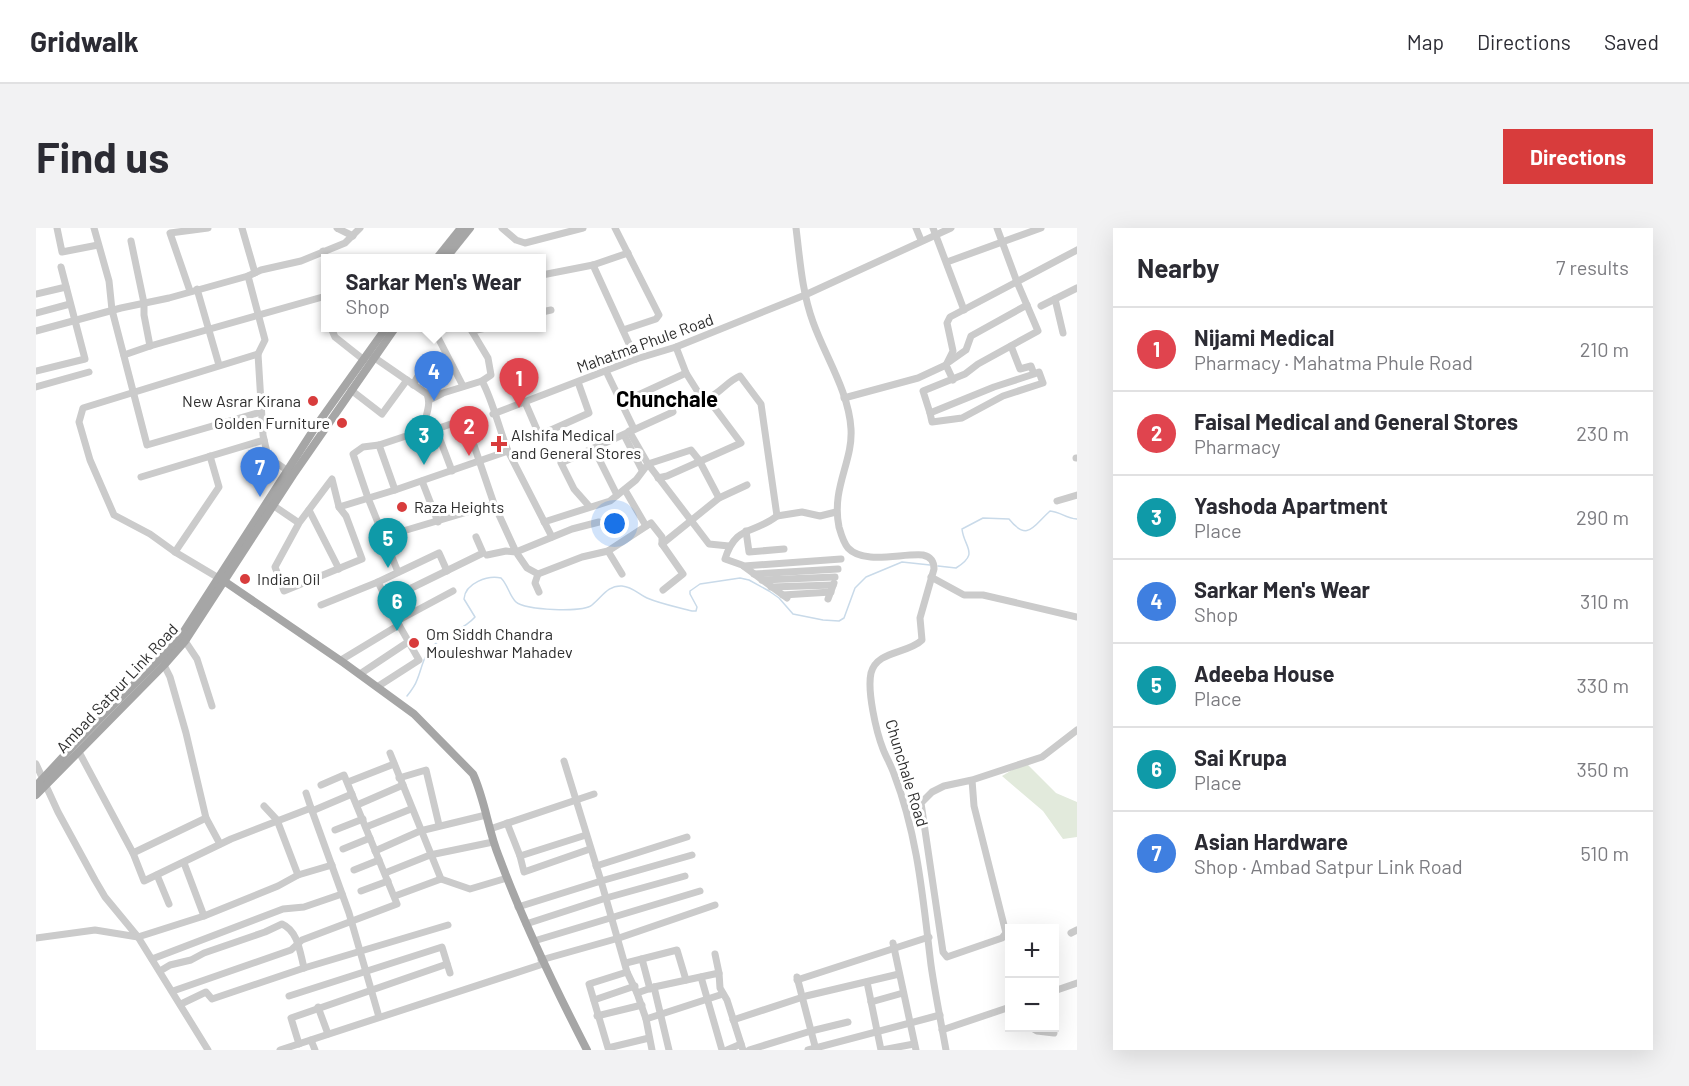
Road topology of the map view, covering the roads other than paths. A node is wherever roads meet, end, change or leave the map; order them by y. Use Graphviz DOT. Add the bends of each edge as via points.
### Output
graph roads {
  1 [pos="57,228"];
  2 [pos="94,228"];
  3 [pos="208,228"];
  4 [pos="242,228"];
  5 [pos="337,228"];
  6 [pos="360,228"];
  7 [pos="461,228"];
  8 [pos="470,228"];
  9 [pos="502,228"];
  10 [pos="583,228"];
  11 [pos="615,228"];
  12 [pos="796,228"];
  13 [pos="916,228"];
  14 [pos="951,228"];
  15 [pos="997,228"];
  16 [pos="1041,228"];
  17 [pos="1030,230"];
  18 [pos="934,231"];
  19 [pos="353,236"];
  20 [pos="921,240"];
  21 [pos="131,241"];
  22 [pos="1002,242"];
  23 [pos="98,245"];
  24 [pos="1077,250"];
  25 [pos="323,251"];
  26 [pos="628,253"];
  27 [pos="324,254"];
  28 [pos="440,254"];
  29 [pos="449,254"];
  30 [pos="947,262"];
  31 [pos="593,265"];
  32 [pos="61,267"];
  33 [pos="546,274"];
  34 [pos="252,275"];
  35 [pos="1017,282"];
  36 [pos="66,286"];
  37 [pos="1077,288"];
  38 [pos="194,290"];
  39 [pos="36,294"];
  40 [pos="805,295"];
  41 [pos="321,298"];
  42 [pos="1055,299"];
  43 [pos="144,303"];
  44 [pos="70,304"];
  45 [pos="1027,305"];
  46 [pos="1041,306"];
  47 [pos="112,310"];
  48 [pos="551,310"];
  49 [pos="964,310"];
  50 [pos="546,311"];
  51 [pos="36,313"];
  52 [pos="260,316"];
  53 [pos="76,320"];
  54 [pos="210,329"];
  55 [pos="623,330"];
  56 [pos="36,331"];
  57 [pos="334,332"];
  58 [pos="383,332"];
  59 [pos="391,332"];
  60 [pos="436,332"];
  61 [pos="473,332"];
  62 [pos="1063,333"];
  63 [pos="150,346"];
  64 [pos="1011,346"];
  65 [pos="676,347"];
  66 [pos="258,354"];
  67 [pos="124,355"];
  68 [pos="369,356"];
  69 [pos="636,359"];
  70 [pos="219,365"];
  71 [pos="946,365"];
  72 [pos="36,371"];
  73 [pos="606,371"];
  74 [pos="89,372"];
  75 [pos="686,373"];
  76 [pos="1034,374"];
  77 [pos="418,375"];
  78 [pos="953,380"];
  79 [pos="482,381"];
  80 [pos="410,382"];
  81 [pos="578,382"];
  82 [pos="463,386"];
  83 [pos="36,387"];
  84 [pos="351,390"];
  85 [pos="133,391"];
  86 [pos="844,398"];
  87 [pos="708,399"];
  88 [pos="429,400"];
  89 [pos="525,402"];
  90 [pos="623,402"];
  91 [pos="261,412"];
  92 [pos="673,412"];
  93 [pos="930,413"];
  94 [pos="493,414"];
  95 [pos="436,429"];
  96 [pos="424,430"];
  97 [pos="629,431"];
  98 [pos="264,440"];
  99 [pos="379,445"];
  100 [pos="594,449"];
  101 [pos="508,451"];
  102 [pos="210,456"];
  103 [pos="480,460"];
  104 [pos="699,460"];
  105 [pos="645,467"];
  106 [pos="452,471"];
  107 [pos="290,472"];
  108 [pos="141,477"];
  109 [pos="658,478"];
  110 [pos="422,481"];
  111 [pos="747,485"];
  112 [pos="625,489"];
  113 [pos="395,490"];
  114 [pos="617,495"];
  115 [pos="1077,495"];
  116 [pos="368,498"];
  117 [pos="719,498"];
  118 [pos="1057,501"];
  119 [pos="270,503"];
  120 [pos="494,504"];
  121 [pos="589,506"];
  122 [pos="339,507"];
  123 [pos="309,510"];
  124 [pos="836,512"];
  125 [pos="777,516"];
  126 [pos="438,522"];
  127 [pos="544,522"];
  128 [pos="599,522"];
  129 [pos="691,522"];
  130 [pos="299,523"];
  131 [pos="646,526"];
  132 [pos="746,531"];
  133 [pos="383,537"];
  134 [pos="476,537"];
  135 [pos="552,537"];
  136 [pos="662,544"];
  137 [pos="729,546"];
  138 [pos="846,546"];
  139 [pos="784,549"];
  140 [pos="608,551"];
  141 [pos="175,552"];
  142 [pos="516,552"];
  143 [pos="487,555"];
  144 [pos="842,559"];
  145 [pos="744,566"];
  146 [pos="339,569"];
  147 [pos="838,569"];
  148 [pos="447,571"];
  149 [pos="398,572"];
  150 [pos="538,574"];
  151 [pos="622,574"];
  152 [pos="754,574"];
  153 [pos="931,578"];
  154 [pos="221,579"];
  155 [pos="762,580"];
  156 [pos="378,582"];
  157 [pos="771,587"];
  158 [pos="832,588"];
  159 [pos="663,590"];
  160 [pos="453,591"];
  161 [pos="539,592"];
  162 [pos="387,600"];
  163 [pos="321,605"];
  164 [pos="1077,617"];
  165 [pos="398,623"];
  166 [pos="185,641"];
  167 [pos="408,642"];
  168 [pos="341,660"];
  169 [pos="164,665"];
  170 [pos="360,674"];
  171 [pos="377,687"];
  172 [pos="213,706"];
  173 [pos="1077,730"];
  174 [pos="79,752"];
  175 [pos="390,753"];
  176 [pos="564,761"];
  177 [pos="36,764"];
  178 [pos="394,764"];
  179 [pos="972,780"];
  180 [pos="401,781"];
  181 [pos="348,782"];
  182 [pos="41,784"];
  183 [pos="321,785"];
  184 [pos="306,793"];
  185 [pos="352,794"];
  186 [pos="594,794"];
  187 [pos="36,795"];
  188 [pos="575,800"];
  189 [pos="357,805"];
  190 [pos="264,806"];
  191 [pos="311,809"];
  192 [pos="411,809"];
  193 [pos="486,815"];
  194 [pos="206,818"];
  195 [pos="363,819"];
  196 [pos="277,820"];
  197 [pos="507,823"];
  198 [pos="439,825"];
  199 [pos="366,827"];
  200 [pos="490,829"];
  201 [pos="335,830"];
  202 [pos="420,831"];
  203 [pos="586,835"];
  204 [pos="687,837"];
  205 [pos="370,838"];
  206 [pos="493,842"];
  207 [pos="220,844"];
  208 [pos="343,849"];
  209 [pos="590,849"];
  210 [pos="375,851"];
  211 [pos="133,853"];
  212 [pos="430,855"];
  213 [pos="692,855"];
  214 [pos="520,856"];
  215 [pos="379,860"];
  216 [pos="184,863"];
  217 [pos="332,865"];
  218 [pos="596,866"];
  219 [pos="354,870"];
  220 [pos="385,873"];
  221 [pos="157,875"];
  222 [pos="298,875"];
  223 [pos="685,876"];
  224 [pos="507,878"];
  225 [pos="441,879"];
  226 [pos="388,881"];
  227 [pos="601,881"];
  228 [pos="361,891"];
  229 [pos="700,891"];
  230 [pos="342,894"];
  231 [pos="394,896"];
  232 [pos="606,898"];
  233 [pos="170,904"];
  234 [pos="715,905"];
  235 [pos="518,907"];
  236 [pos="204,916"];
  237 [pos="612,917"];
  238 [pos="352,922"];
  239 [pos="526,924"];
  240 [pos="448,925"];
  241 [pos="929,937"];
  242 [pos="36,938"];
  243 [pos="138,938"];
  244 [pos="619,938"];
  245 [pos="534,941"];
  246 [pos="297,945"];
  247 [pos="893,946"];
  248 [pos="359,952"];
  249 [pos="715,954"];
  250 [pos="152,959"];
  251 [pos="642,959"];
  252 [pos="542,962"];
  253 [pos="626,963"];
  254 [pos="447,964"];
  255 [pos="304,968"];
  256 [pos="365,970"];
  257 [pos="160,971"];
  258 [pos="627,972"];
  259 [pos="450,973"];
  260 [pos="718,973"];
  261 [pos="899,974"];
  262 [pos="701,977"];
  263 [pos="686,980"];
  264 [pos="867,982"];
  265 [pos="1077,983"];
  266 [pos="652,988"];
  267 [pos="1059,989"];
  268 [pos="371,990"];
  269 [pos="636,990"];
  270 [pos="173,991"];
  271 [pos="903,993"];
  272 [pos="723,994"];
  273 [pos="289,996"];
  274 [pos="802,997"];
  275 [pos="707,999"];
  276 [pos="594,1000"];
  277 [pos="871,1002"];
  278 [pos="181,1004"];
  279 [pos="642,1005"];
  280 [pos="318,1007"];
  281 [pos="1005,1009"];
  282 [pos="661,1014"];
  283 [pos="940,1015"];
  284 [pos="597,1016"];
  285 [pos="379,1017"];
  286 [pos="645,1019"];
  287 [pos="733,1020"];
  288 [pos="848,1022"];
  289 [pos="910,1024"];
  290 [pos="811,1030"];
  291 [pos="942,1030"];
  292 [pos="877,1031"];
  293 [pos="1046,1032"];
  294 [pos="1054,1033"];
  295 [pos="328,1034"];
  296 [pos="649,1038"];
  297 [pos="311,1040"];
  298 [pos="299,1044"];
  299 [pos="742,1047"];
  300 [pos="915,1047"];
  301 [pos="813,1049"];
  302 [pos="208,1050"];
  303 [pos="280,1050"];
  304 [pos="315,1050"];
  305 [pos="587,1050"];
  306 [pos="652,1050"];
  307 [pos="669,1050"];
  308 [pos="722,1050"];
  309 [pos="727,1050"];
  310 [pos="749,1050"];
  311 [pos="881,1050"];
  312 [pos="946,1050"];
  1 -- 23 [label="street" via="62,252"];
  2 -- 23 [label="street"];
  3 -- 38 [label="street" via="170,233"];
  4 -- 34 [label="street"];
  5 -- 19 [label="street"];
  6 -- 19 [label="street"];
  7 -- 28 [label="main road"];
  8 -- 29 [label="main road"];
  9 -- 10 [label="street" via="525,243"];
  11 -- 26 [label="street"];
  12 -- 40 [label="street"];
  13 -- 20 [label="street"];
  14 -- 18 [label="street, Mahatma Phule Road"];
  15 -- 22 [label="street"];
  16 -- 17 [label="street"];
  17 -- 22 [label="street"];
  18 -- 20 [label="street, Mahatma Phule Road"];
  18 -- 30 [label="street"];
  19 -- 25 [label="street"];
  20 -- 40 [label="street, Mahatma Phule Road"];
  21 -- 43 [label="street"];
  22 -- 30 [label="street"];
  22 -- 35 [label="street"];
  23 -- 47 [label="street" via="109,281"];
  24 -- 35 [label="street"];
  25 -- 27 [label="street"];
  25 -- 34 [label="street"];
  26 -- 31 [label="street"];
  26 -- 55 [label="street" via="659,315"];
  30 -- 49 [label="street"];
  31 -- 33 [label="street"];
  31 -- 55 [label="street"];
  32 -- 36 [label="street"];
  34 -- 38 [label="street"];
  34 -- 52 [label="street"];
  35 -- 45 [label="street"];
  35 -- 49 [label="street"];
  36 -- 39 [label="street"];
  36 -- 44 [label="street"];
  37 -- 42 [label="street"];
  38 -- 43 [label="street"];
  38 -- 54 [label="street"];
  40 -- 65 [label="street, Mahatma Phule Road"];
  40 -- 86 [label="street"];
  41 -- 52 [label="street"];
  42 -- 46 [label="street"];
  42 -- 62 [label="street"];
  43 -- 47 [label="street"];
  43 -- 63 [label="street"];
  44 -- 51 [label="street"];
  44 -- 53 [label="street"];
  45 -- 64 [label="street" via="1038,331"];
  45 -- 71 [label="street" via="971,336 966,350"];
  47 -- 53 [label="street"];
  47 -- 67 [label="street"];
  48 -- 50 [label="street"];
  49 -- 71 [label="street" via="947,321 954,348"];
  52 -- 54 [label="street"];
  52 -- 66 [label="street" via="265,340"];
  53 -- 56 [label="street"];
  53 -- 72 [label="street" via="85,359"];
  54 -- 63 [label="street"];
  54 -- 70 [label="street"];
  55 -- 69 [label="street"];
  57 -- 68 [label="street" via="335,337"];
  58 -- 68 [label="main road, Ambad Satpur Link Road"];
  59 -- 68 [label="main road, Ambad Satpur Link Road"];
  60 -- 82 [label="street"];
  61 -- 79 [label="street" via="488,358 491,375"];
  63 -- 67 [label="street"];
  64 -- 76 [label="street" via="1020,369 1030,366"];
  64 -- 78 [label="street"];
  65 -- 69 [label="street, Mahatma Phule Road"];
  65 -- 75 [label="street"];
  66 -- 70 [label="street"];
  66 -- 91 [label="street"];
  67 -- 85 [label="street"];
  68 -- 80 [label="street"];
  68 -- 84 [label="main road, Ambad Satpur Link Road"];
  68 -- 107 [label="main road, Ambad Satpur Link Road" via="316,426"];
  69 -- 73 [label="street, Mahatma Phule Road"];
  70 -- 85 [label="street"];
  71 -- 78 [label="street"];
  71 -- 86 [label="street" via="918,378"];
  73 -- 81 [label="street, Mahatma Phule Road"];
  73 -- 90 [label="street"];
  74 -- 83 [label="street"];
  75 -- 87 [label="street" via="704,400"];
  75 -- 90 [label="street"];
  76 -- 93 [label="street"];
  76 -- 93 [label="street" via="1039,372 1043,383 1003,396 962,418 932,422"];
  77 -- 80 [label="street"];
  78 -- 93 [label="street" via="923,391"];
  79 -- 82 [label="street"];
  79 -- 94 [label="street"];
  80 -- 84 [label="street" via="382,414"];
  80 -- 88 [label="street" via="428,394"];
  81 -- 89 [label="street, Mahatma Phule Road"];
  81 -- 89 [label="street" via="589,413 542,434"];
  82 -- 88 [label="street"];
  84 -- 107 [label="main road, Ambad Satpur Link Road"];
  85 -- 91 [label="street" via="147,445"];
  85 -- 141 [label="street" via="83,408 80,422 90,460 114,515"];
  86 -- 124 [label="street" via="851,438"];
  87 -- 104 [label="street" via="741,443"];
  87 -- 125 [label="street" via="740,376 760,404"];
  88 -- 96 [label="street"];
  89 -- 94 [label="street, Mahatma Phule Road"];
  90 -- 97 [label="street"];
  91 -- 98 [label="street"];
  92 -- 97 [label="street"];
  94 -- 101 [label="street"];
  95 -- 96 [label="street"];
  95 -- 103 [label="street" via="465,419"];
  95 -- 106 [label="street"];
  96 -- 99 [label="street"];
  97 -- 100 [label="street"];
  97 -- 105 [label="street"];
  98 -- 102 [label="street"];
  98 -- 107 [label="street" via="268,457"];
  99 -- 113 [label="street"];
  99 -- 116 [label="street" via="363,447 353,454"];
  100 -- 114 [label="street"];
  100 -- 121 [label="street" via="561,463 574,489"];
  101 -- 103 [label="street"];
  101 -- 127 [label="street"];
  102 -- 108 [label="street"];
  102 -- 141 [label="street" via="219,487"];
  103 -- 106 [label="street"];
  103 -- 120 [label="street"];
  104 -- 105 [label="street" via="691,450"];
  104 -- 109 [label="street"];
  104 -- 117 [label="street"];
  105 -- 109 [label="street"];
  105 -- 112 [label="street"];
  106 -- 110 [label="street"];
  107 -- 119 [label="main road, Ambad Satpur Link Road"];
  109 -- 129 [label="street"];
  110 -- 113 [label="street"];
  110 -- 126 [label="street"];
  111 -- 117 [label="street"];
  112 -- 114 [label="street"];
  112 -- 131 [label="street"];
  113 -- 116 [label="street"];
  114 -- 121 [label="street" via="603,504"];
  115 -- 118 [label="street"];
  116 -- 122 [label="street"];
  116 -- 133 [label="street"];
  117 -- 129 [label="street"];
  119 -- 130 [label="street"];
  119 -- 154 [label="main road, Ambad Satpur Link Road"];
  120 -- 126 [label="street"];
  120 -- 142 [label="street"];
  121 -- 127 [label="street"];
  122 -- 123 [label="street" via="332,479"];
  122 -- 146 [label="street" via="363,559"];
  123 -- 130 [label="street"];
  123 -- 146 [label="street"];
  124 -- 125 [label="street"];
  124 -- 138 [label="street"];
  125 -- 132 [label="street"];
  126 -- 133 [label="street"];
  127 -- 135 [label="street"];
  128 -- 135 [label="street"];
  129 -- 136 [label="street"];
  129 -- 137 [label="street" via="709,544"];
  130 -- 146 [label="street" via="275,567 284,591"];
  131 -- 136 [label="street" via="651,523 662,537"];
  131 -- 140 [label="street"];
  132 -- 137 [label="street"];
  132 -- 139 [label="street" via="749,552"];
  133 -- 149 [label="street"];
  134 -- 148 [label="street" via="483,554"];
  135 -- 142 [label="street"];
  136 -- 159 [label="street" via="683,574"];
  137 -- 145 [label="street" via="725,559"];
  138 -- 144 [label="street"];
  138 -- 153 [label="street" via="866,556 928,556 934,563"];
  140 -- 150 [label="street"];
  140 -- 151 [label="street"];
  141 -- 154 [label="street"];
  142 -- 143 [label="street"];
  142 -- 150 [label="street" via="527,568"];
  144 -- 145 [label="street"];
  144 -- 147 [label="street"];
  145 -- 152 [label="street"];
  147 -- 152 [label="street"];
  147 -- 158 [label="street"];
  148 -- 149 [label="street" via="439,553"];
  148 -- 162 [label="street"];
  149 -- 156 [label="street"];
  150 -- 161 [label="street" via="535,583"];
  152 -- 155 [label="street"];
  153 -- 164 [label="street" via="964,595 983,595"];
  153 -- 241 [label="street, Chunchale Road" via="920,618 922,640 879,661 870,681 882,745 914,837"];
  154 -- 166 [label="main road, Ambad Satpur Link Road"];
  154 -- 168 [label="main road"];
  154 -- 182 [label="main road, Ambad Satpur Link Road" via="179,639"];
  155 -- 157 [label="street"];
  155 -- 158 [label="street"];
  156 -- 162 [label="street"];
  156 -- 163 [label="street"];
  157 -- 158 [label="street"];
  157 -- 158 [label="street" via="785,597"];
  160 -- 165 [label="street"];
  162 -- 165 [label="street"];
  165 -- 167 [label="street"];
  165 -- 168 [label="street"];
  166 -- 169 [label="main road, Ambad Satpur Link Road"];
  166 -- 172 [label="street" via="197,659"];
  167 -- 170 [label="street"];
  167 -- 171 [label="street" via="419,660"];
  168 -- 170 [label="main road"];
  169 -- 174 [label="main road, Ambad Satpur Link Road"];
  169 -- 194 [label="street" via="186,733"];
  170 -- 171 [label="main road"];
  171 -- 193 [label="main road" via="414,714 473,774"];
  173 -- 179 [label="street" via="1042,757"];
  174 -- 182 [label="main road, Ambad Satpur Link Road"];
  174 -- 211 [label="street"];
  175 -- 178 [label="street"];
  176 -- 188 [label="street"];
  177 -- 182 [label="street"];
  178 -- 180 [label="street"];
  178 -- 181 [label="street"];
  179 -- 179 [label="street" via="938,789 920,807 943,952 947,957 1006,933 974,806"];
  180 -- 189 [label="street"];
  180 -- 192 [label="street"];
  180 -- 198 [label="street" via="426,770"];
  181 -- 183 [label="street" via="344,775"];
  181 -- 185 [label="street"];
  182 -- 187 [label="main road, Ambad Satpur Link Road"];
  182 -- 243 [label="street" via="105,897"];
  184 -- 191 [label="street"];
  185 -- 189 [label="street"];
  185 -- 191 [label="street"];
  186 -- 188 [label="street"];
  188 -- 197 [label="street"];
  188 -- 203 [label="street"];
  189 -- 195 [label="street"];
  190 -- 196 [label="street"];
  191 -- 196 [label="street"];
  191 -- 217 [label="street"];
  192 -- 199 [label="street"];
  192 -- 202 [label="street"];
  193 -- 198 [label="street"];
  193 -- 200 [label="main road"];
  194 -- 207 [label="street"];
  194 -- 211 [label="street"];
  195 -- 199 [label="street"];
  195 -- 201 [label="street"];
  196 -- 207 [label="street"];
  196 -- 222 [label="street"];
  197 -- 200 [label="street"];
  197 -- 214 [label="street"];
  198 -- 202 [label="street"];
  199 -- 205 [label="street"];
  200 -- 206 [label="main road"];
  202 -- 210 [label="street"];
  202 -- 212 [label="street"];
  203 -- 209 [label="street"];
  203 -- 214 [label="street"];
  204 -- 218 [label="street"];
  205 -- 208 [label="street"];
  205 -- 210 [label="street"];
  206 -- 212 [label="street"];
  206 -- 224 [label="main road"];
  207 -- 216 [label="street"];
  209 -- 214 [label="street" via="524,872"];
  209 -- 218 [label="street"];
  210 -- 215 [label="street"];
  211 -- 221 [label="street" via="144,880"];
  212 -- 220 [label="street"];
  212 -- 225 [label="street"];
  213 -- 227 [label="street"];
  215 -- 219 [label="street"];
  215 -- 220 [label="street"];
  216 -- 221 [label="street"];
  216 -- 236 [label="street"];
  217 -- 222 [label="street"];
  217 -- 230 [label="street"];
  218 -- 227 [label="street"];
  220 -- 226 [label="street"];
  221 -- 233 [label="street"];
  222 -- 236 [label="street"];
  223 -- 232 [label="street"];
  224 -- 225 [label="street" via="470,889"];
  224 -- 235 [label="main road"];
  225 -- 231 [label="street"];
  226 -- 228 [label="street"];
  226 -- 231 [label="street"];
  227 -- 232 [label="street"];
  227 -- 235 [label="street"];
  229 -- 237 [label="street"];
  230 -- 238 [label="street"];
  230 -- 250 [label="street" via="304,907 283,909"];
  231 -- 238 [label="street" via="397,904"];
  232 -- 237 [label="street"];
  232 -- 239 [label="street"];
  234 -- 244 [label="street"];
  235 -- 239 [label="main road"];
  236 -- 243 [label="street"];
  237 -- 244 [label="street"];
  237 -- 245 [label="street"];
  238 -- 246 [label="street"];
  238 -- 248 [label="street"];
  239 -- 245 [label="main road"];
  240 -- 248 [label="street"];
  241 -- 247 [label="street"];
  241 -- 283 [label="street, Chunchale Road"];
  242 -- 243 [label="street" via="94,930"];
  243 -- 250 [label="street"];
  244 -- 252 [label="street"];
  244 -- 253 [label="street"];
  245 -- 252 [label="main road"];
  246 -- 255 [label="street"];
  246 -- 257 [label="street" via="290,927 282,924"];
  246 -- 270 [label="street"];
  247 -- 261 [label="street"];
  247 -- 274 [label="street" via="797,978"];
  248 -- 255 [label="street"];
  248 -- 256 [label="street"];
  249 -- 260 [label="street"];
  250 -- 257 [label="street"];
  251 -- 253 [label="street"];
  251 -- 263 [label="street" via="677,950"];
  251 -- 266 [label="street"];
  252 -- 285 [label="street"];
  252 -- 305 [label="main road"];
  253 -- 258 [label="street"];
  254 -- 256 [label="street" via="442,947"];
  254 -- 259 [label="street"];
  254 -- 268 [label="street"];
  255 -- 278 [label="street" via="212,999 206,992"];
  256 -- 268 [label="street"];
  256 -- 273 [label="street"];
  257 -- 270 [label="street"];
  258 -- 269 [label="street"];
  258 -- 276 [label="street" via="589,984"];
  260 -- 262 [label="street"];
  260 -- 272 [label="street"];
  261 -- 264 [label="street"];
  261 -- 271 [label="street"];
  262 -- 263 [label="street"];
  262 -- 275 [label="street"];
  263 -- 266 [label="street"];
  264 -- 274 [label="street"];
  264 -- 277 [label="street"];
  265 -- 267 [label="street"];
  266 -- 269 [label="street"];
  266 -- 282 [label="street"];
  268 -- 280 [label="street"];
  268 -- 285 [label="street"];
  269 -- 276 [label="street"];
  269 -- 279 [label="street"];
  270 -- 278 [label="street"];
  271 -- 277 [label="street"];
  271 -- 289 [label="street"];
  272 -- 275 [label="street"];
  272 -- 287 [label="street"];
  274 -- 287 [label="street"];
  274 -- 290 [label="street"];
  275 -- 282 [label="street"];
  275 -- 308 [label="street"];
  276 -- 284 [label="street"];
  277 -- 292 [label="street"];
  278 -- 302 [label="street"];
  279 -- 284 [label="street"];
  279 -- 286 [label="street"];
  280 -- 295 [label="street"];
  280 -- 298 [label="street" via="291,1018"];
  281 -- 291 [label="street"];
  282 -- 286 [label="street"];
  282 -- 307 [label="street"];
  283 -- 289 [label="street"];
  283 -- 291 [label="street, Chunchale Road"];
  284 -- 296 [label="street" via="608,1048"];
  285 -- 295 [label="street"];
  286 -- 296 [label="street"];
  287 -- 299 [label="street"];
  288 -- 290 [label="street"];
  289 -- 292 [label="street"];
  289 -- 300 [label="street"];
  290 -- 301 [label="street"];
  290 -- 310 [label="street"];
  291 -- 312 [label="street, Chunchale Road"];
  292 -- 301 [label="street"];
  292 -- 311 [label="street"];
  293 -- 294 [label="street"];
  295 -- 297 [label="street"];
  296 -- 306 [label="street"];
  297 -- 298 [label="street"];
  297 -- 304 [label="street"];
  298 -- 303 [label="street"];
  299 -- 309 [label="street"];
  300 -- 311 [label="street"];
}
